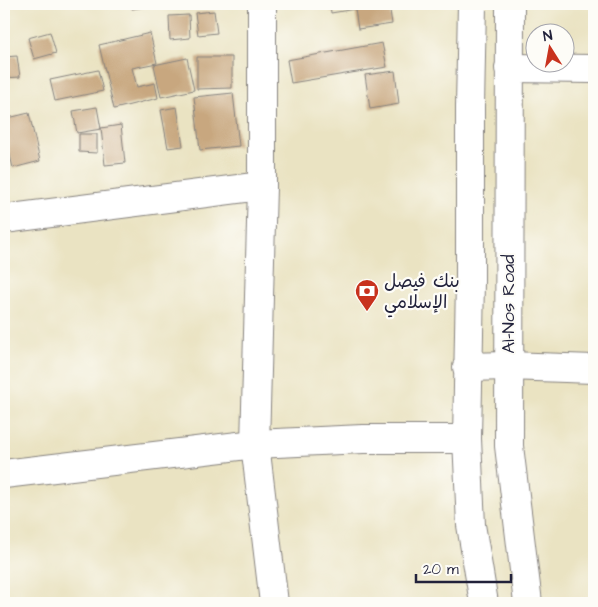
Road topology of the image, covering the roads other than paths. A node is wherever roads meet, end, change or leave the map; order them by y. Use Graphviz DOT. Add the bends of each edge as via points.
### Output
graph roads {
  1 [pos="262,4"];
  2 [pos="472,4"];
  3 [pos="510,4"];
  4 [pos="509,68"];
  5 [pos="594,69"];
  6 [pos="262,186"];
  7 [pos="4,219"];
  8 [pos="508,366"];
  9 [pos="467,367"];
  10 [pos="594,369"];
  11 [pos="466,439"];
  12 [pos="254,444"];
  13 [pos="4,474"];
  14 [pos="274,603"];
  15 [pos="484,603"];
  16 [pos="528,603"];
  1 -- 6 [label="street"];
  2 -- 9 [label="street"];
  3 -- 4 [label="street, Al-Nos Road"];
  4 -- 5 [label="street"];
  4 -- 8 [label="street, Al-Nos Road"];
  6 -- 7 [label="street"];
  6 -- 12 [label="street"];
  8 -- 9 [label="street"];
  8 -- 10 [label="street"];
  8 -- 16 [label="street, Al-Nos Road" via="509,446"];
  9 -- 11 [label="street"];
  11 -- 12 [label="street"];
  11 -- 15 [label="street" via="471,525"];
  12 -- 13 [label="street"];
  12 -- 14 [label="street"];
}
